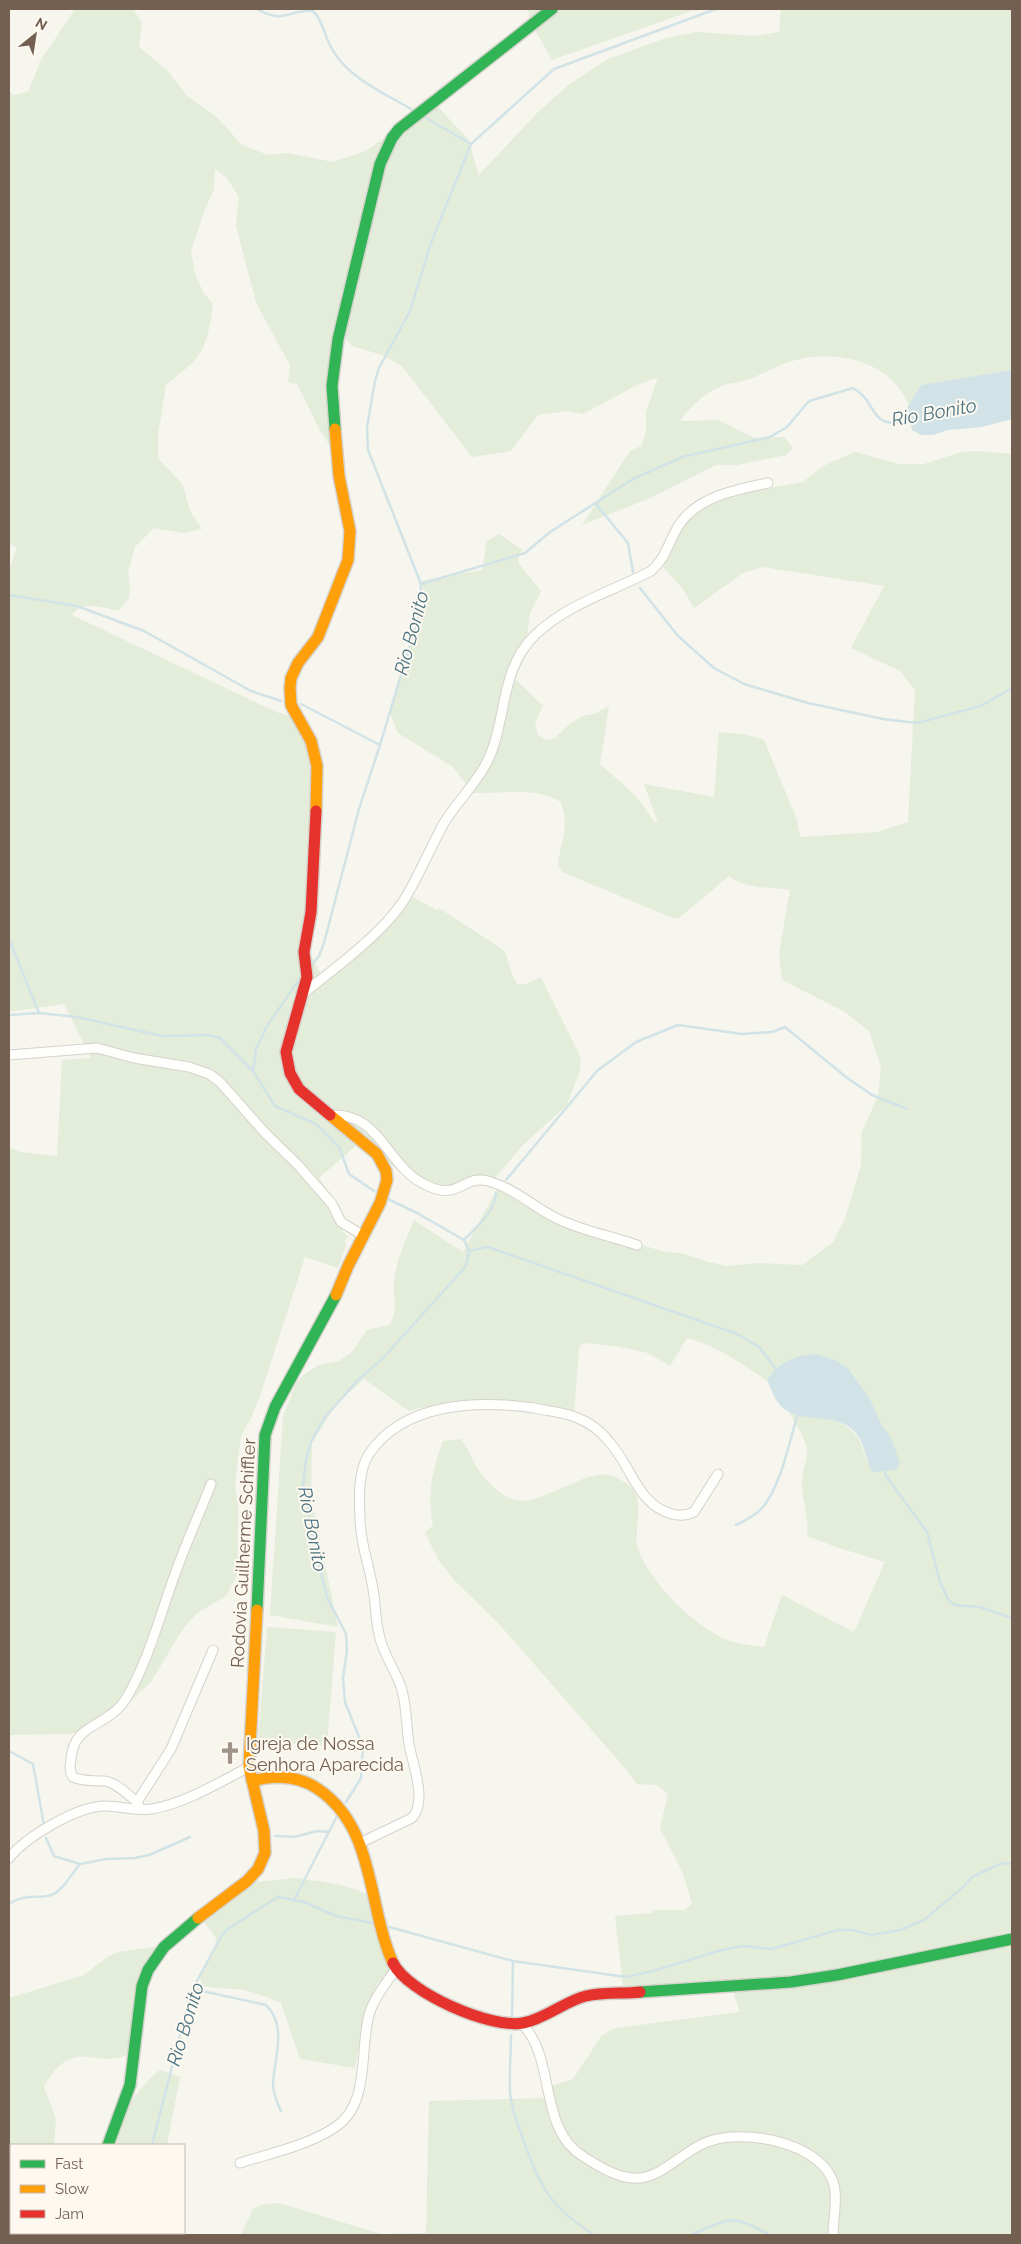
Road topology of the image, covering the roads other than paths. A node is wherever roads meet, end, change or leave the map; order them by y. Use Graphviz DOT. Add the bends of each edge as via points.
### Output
graph roads {
  1 [pos="552,9"];
  2 [pos="768,483"];
  3 [pos="304,993"];
  4 [pos="9,1055"];
  5 [pos="331,1115"];
  6 [pos="364,1236"];
  7 [pos="637,1245"];
  8 [pos="718,1474"];
  9 [pos="211,1484"];
  10 [pos="214,1650"];
  11 [pos="249,1767"];
  12 [pos="252,1781"];
  13 [pos="138,1806"];
  14 [pos="360,1843"];
  15 [pos="9,1858"];
  16 [pos="1012,1939"];
  17 [pos="396,1970"];
  18 [pos="522,2024"];
  19 [pos="108,2144"];
  20 [pos="240,2162"];
  21 [pos="833,2235"];
  1 -- 3 [label="street, Rodovia Guilherme Schiffler" via="399,129 380,164 338,339 332,386 339,476 350,531 349,553 328,616 318,637 298,663 290,688 291,705 311,740 317,766 316,862 304,952"];
  2 -- 3 [label="street" via="706,501 681,522 660,562 651,571 580,602 535,635 521,652 512,671 486,764 444,823 403,902 383,925"];
  3 -- 5 [label="street, Rodovia Guilherme Schiffler" via="287,1043 286,1063 299,1089"];
  4 -- 6 [label="street" via="96,1048 209,1074 298,1165 332,1204 341,1222"];
  5 -- 6 [label="street, Rodovia Guilherme Schiffler" via="377,1154 386,1171 380,1203"];
  5 -- 7 [label="street" via="350,1116 370,1128 406,1172 435,1190 447,1192 476,1180 488,1181 573,1226"];
  6 -- 11 [label="street, Rodovia Guilherme Schiffler" via="334,1300 275,1407 266,1435"];
  8 -- 14 [label="street" via="694,1512 688,1515 668,1513 643,1496 612,1444 591,1426 566,1414 520,1406 469,1405 425,1413 398,1426 380,1442 363,1468 360,1530 374,1590 378,1634 403,1696 418,1795 417,1810 412,1818"];
  9 -- 13 [label="street" via="173,1578 145,1661 126,1699 113,1715 78,1735 74,1743 70,1770 73,1777 106,1781"];
  10 -- 13 [label="street" via="172,1749"];
  11 -- 12 [label="street, Rodovia Guilherme Schiffler"];
  11 -- 13 [label="street" via="197,1793 159,1807"];
  12 -- 14 [label="street" via="274,1776 317,1787 346,1814"];
  12 -- 19 [label="street, Rodovia Guilherme Schiffler" via="266,1842 263,1861 253,1876 235,1892 178,1933 148,1970 142,1986 130,2085"];
  13 -- 15 [label="street" via="91,1807 28,1840"];
  14 -- 17 [label="street"];
  16 -- 18 [label="street" via="837,1976 586,1996"];
  17 -- 18 [label="street" via="419,1990 473,2015 502,2024"];
  17 -- 20 [label="street" via="370,2013 358,2093 343,2120 335,2128 307,2141"];
  18 -- 21 [label="street" via="532,2035 538,2050 554,2116 574,2151 621,2176 642,2178 710,2141 738,2137 783,2144 812,2157 827,2170 835,2193"];
}
